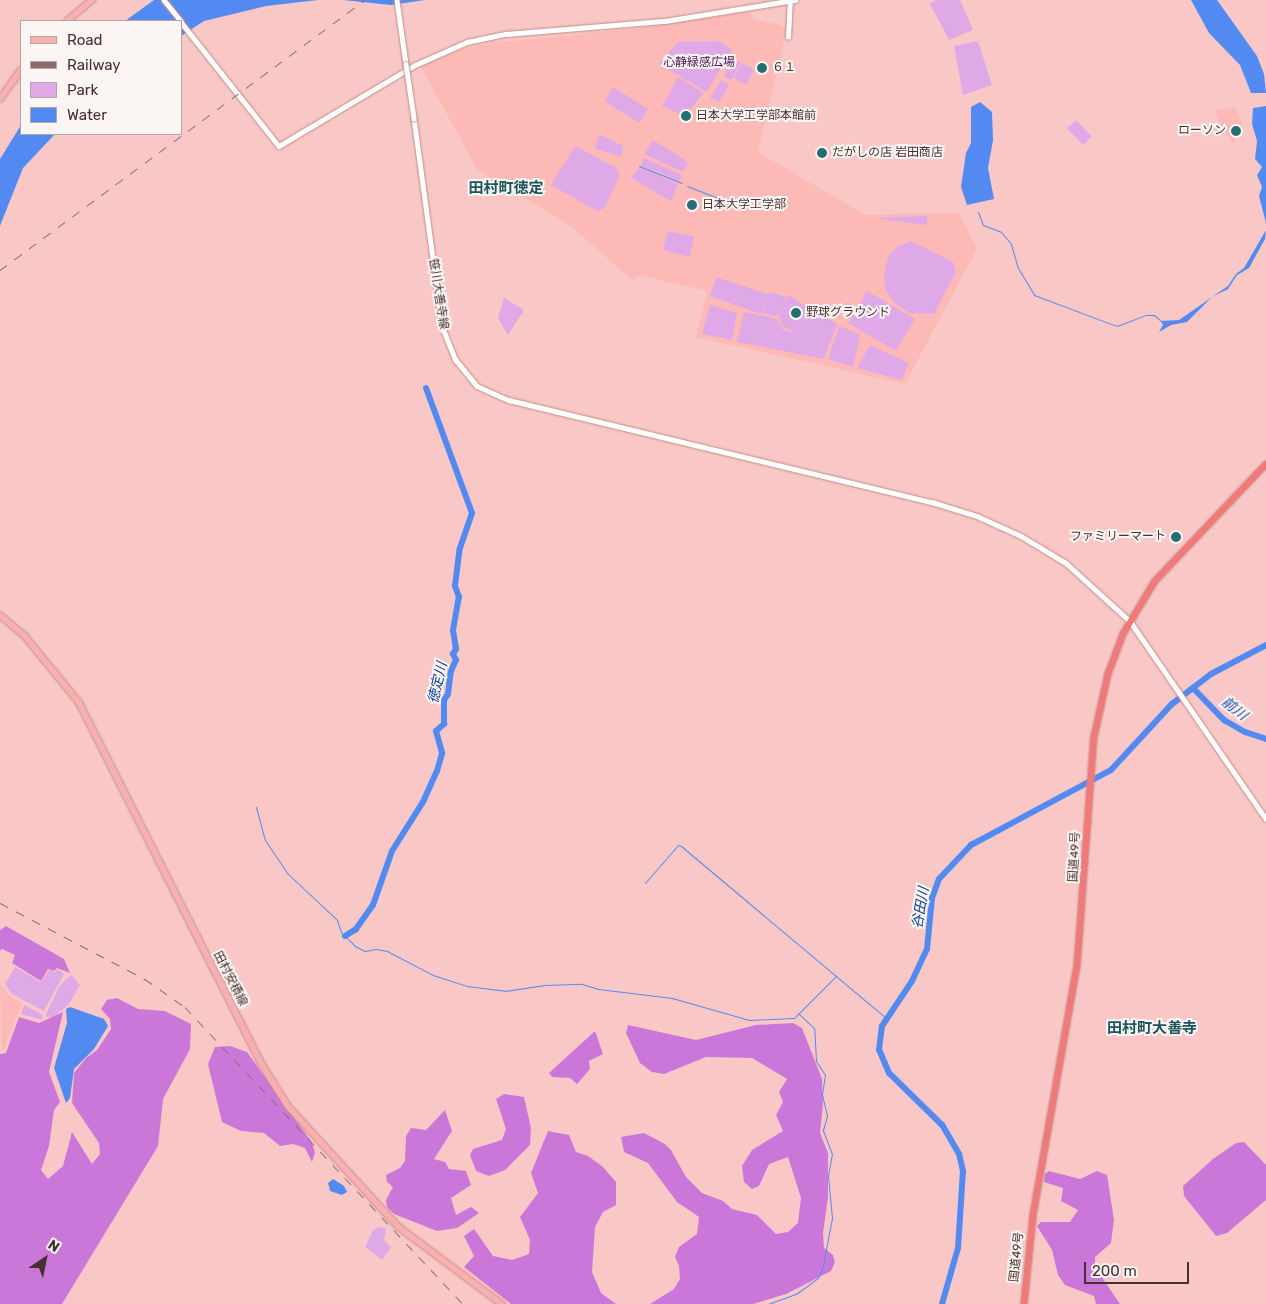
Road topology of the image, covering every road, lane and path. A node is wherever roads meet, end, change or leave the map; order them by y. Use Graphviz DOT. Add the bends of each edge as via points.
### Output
graph roads {
  1 [pos="92,0"];
  2 [pos="164,0"];
  3 [pos="397,0"];
  4 [pos="792,1"];
  5 [pos="68,20"];
  6 [pos="179,20"];
  7 [pos="182,23"];
  8 [pos="788,37"];
  9 [pos="20,71"];
  10 [pos="0,99"];
  11 [pos="1266,464"];
  12 [pos="0,615"];
  13 [pos="1130,621"];
  14 [pos="1266,820"];
  15 [pos="502,1304"];
  16 [pos="1024,1304"];
  1 -- 5 [label="main road"];
  2 -- 6 [label="street"];
  3 -- 13 [label="street, 笹川大善寺線, bridge" via="440,318 448,347 467,376 496,397 932,502 990,521 1066,563"];
  4 -- 7 [label="street" via="665,21 506,34 467,42 415,65 279,146"];
  4 -- 8 [label="street"];
  9 -- 10 [label="main road"];
  11 -- 13 [label="highway, 国道49号" via="1163,571"];
  12 -- 15 [label="main road, 田村安積線" via="22,633 79,702 262,1064 288,1106 399,1227"];
  13 -- 14 [label="street, 笹川大善寺線"];
  13 -- 16 [label="highway, 国道49号" via="1100,701 1077,966 1033,1215"];
}
